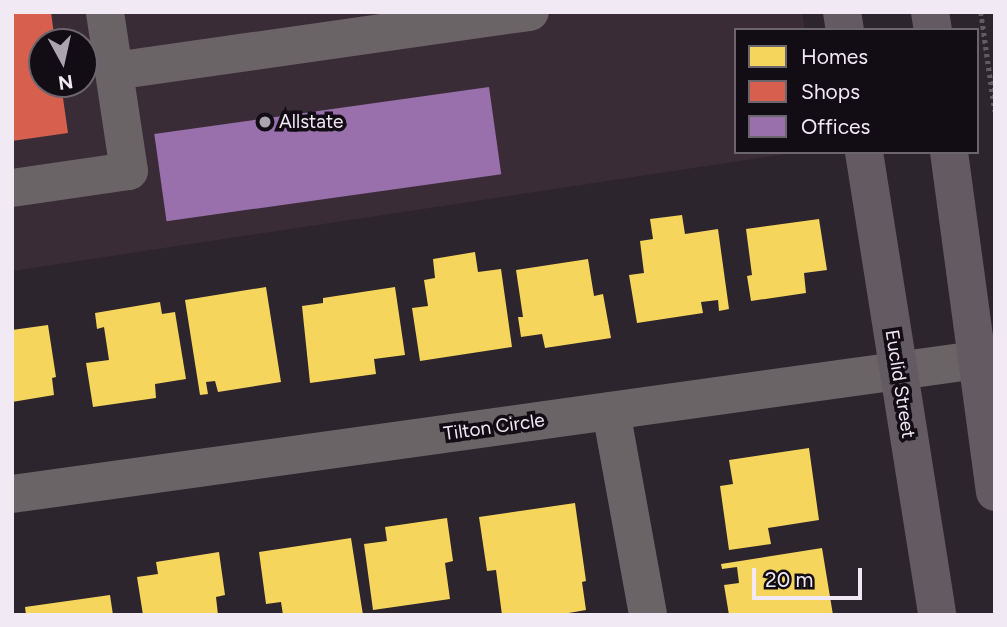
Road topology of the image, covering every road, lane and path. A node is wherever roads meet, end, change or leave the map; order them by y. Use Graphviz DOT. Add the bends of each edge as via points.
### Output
graph roads {
  1 [pos="105,12"];
  2 [pos="529,12"];
  3 [pos="981,12"];
  4 [pos="114,71"];
  5 [pos="995,111"];
  6 [pos="864,154"];
  7 [pos="949,154"];
  8 [pos="12,188"];
  9 [pos="976,360"];
  10 [pos="898,372"];
  11 [pos="611,411"];
  12 [pos="995,492"];
  13 [pos="12,495"];
  14 [pos="648,615"];
  15 [pos="937,615"];
  1 -- 4 [label="street"];
  2 -- 4 [label="street"];
  3 -- 5 [label="path"];
  4 -- 8 [label="street" via="129,171"];
  6 -- 10 [label="main road, Euclid Street"];
  7 -- 9 [label="main road"];
  9 -- 10 [label="street, Tilton Circle"];
  9 -- 12 [label="main road"];
  10 -- 11 [label="street, Tilton Circle"];
  10 -- 15 [label="main road, Euclid Street"];
  11 -- 13 [label="street, Tilton Circle"];
  11 -- 14 [label="street"];
}
